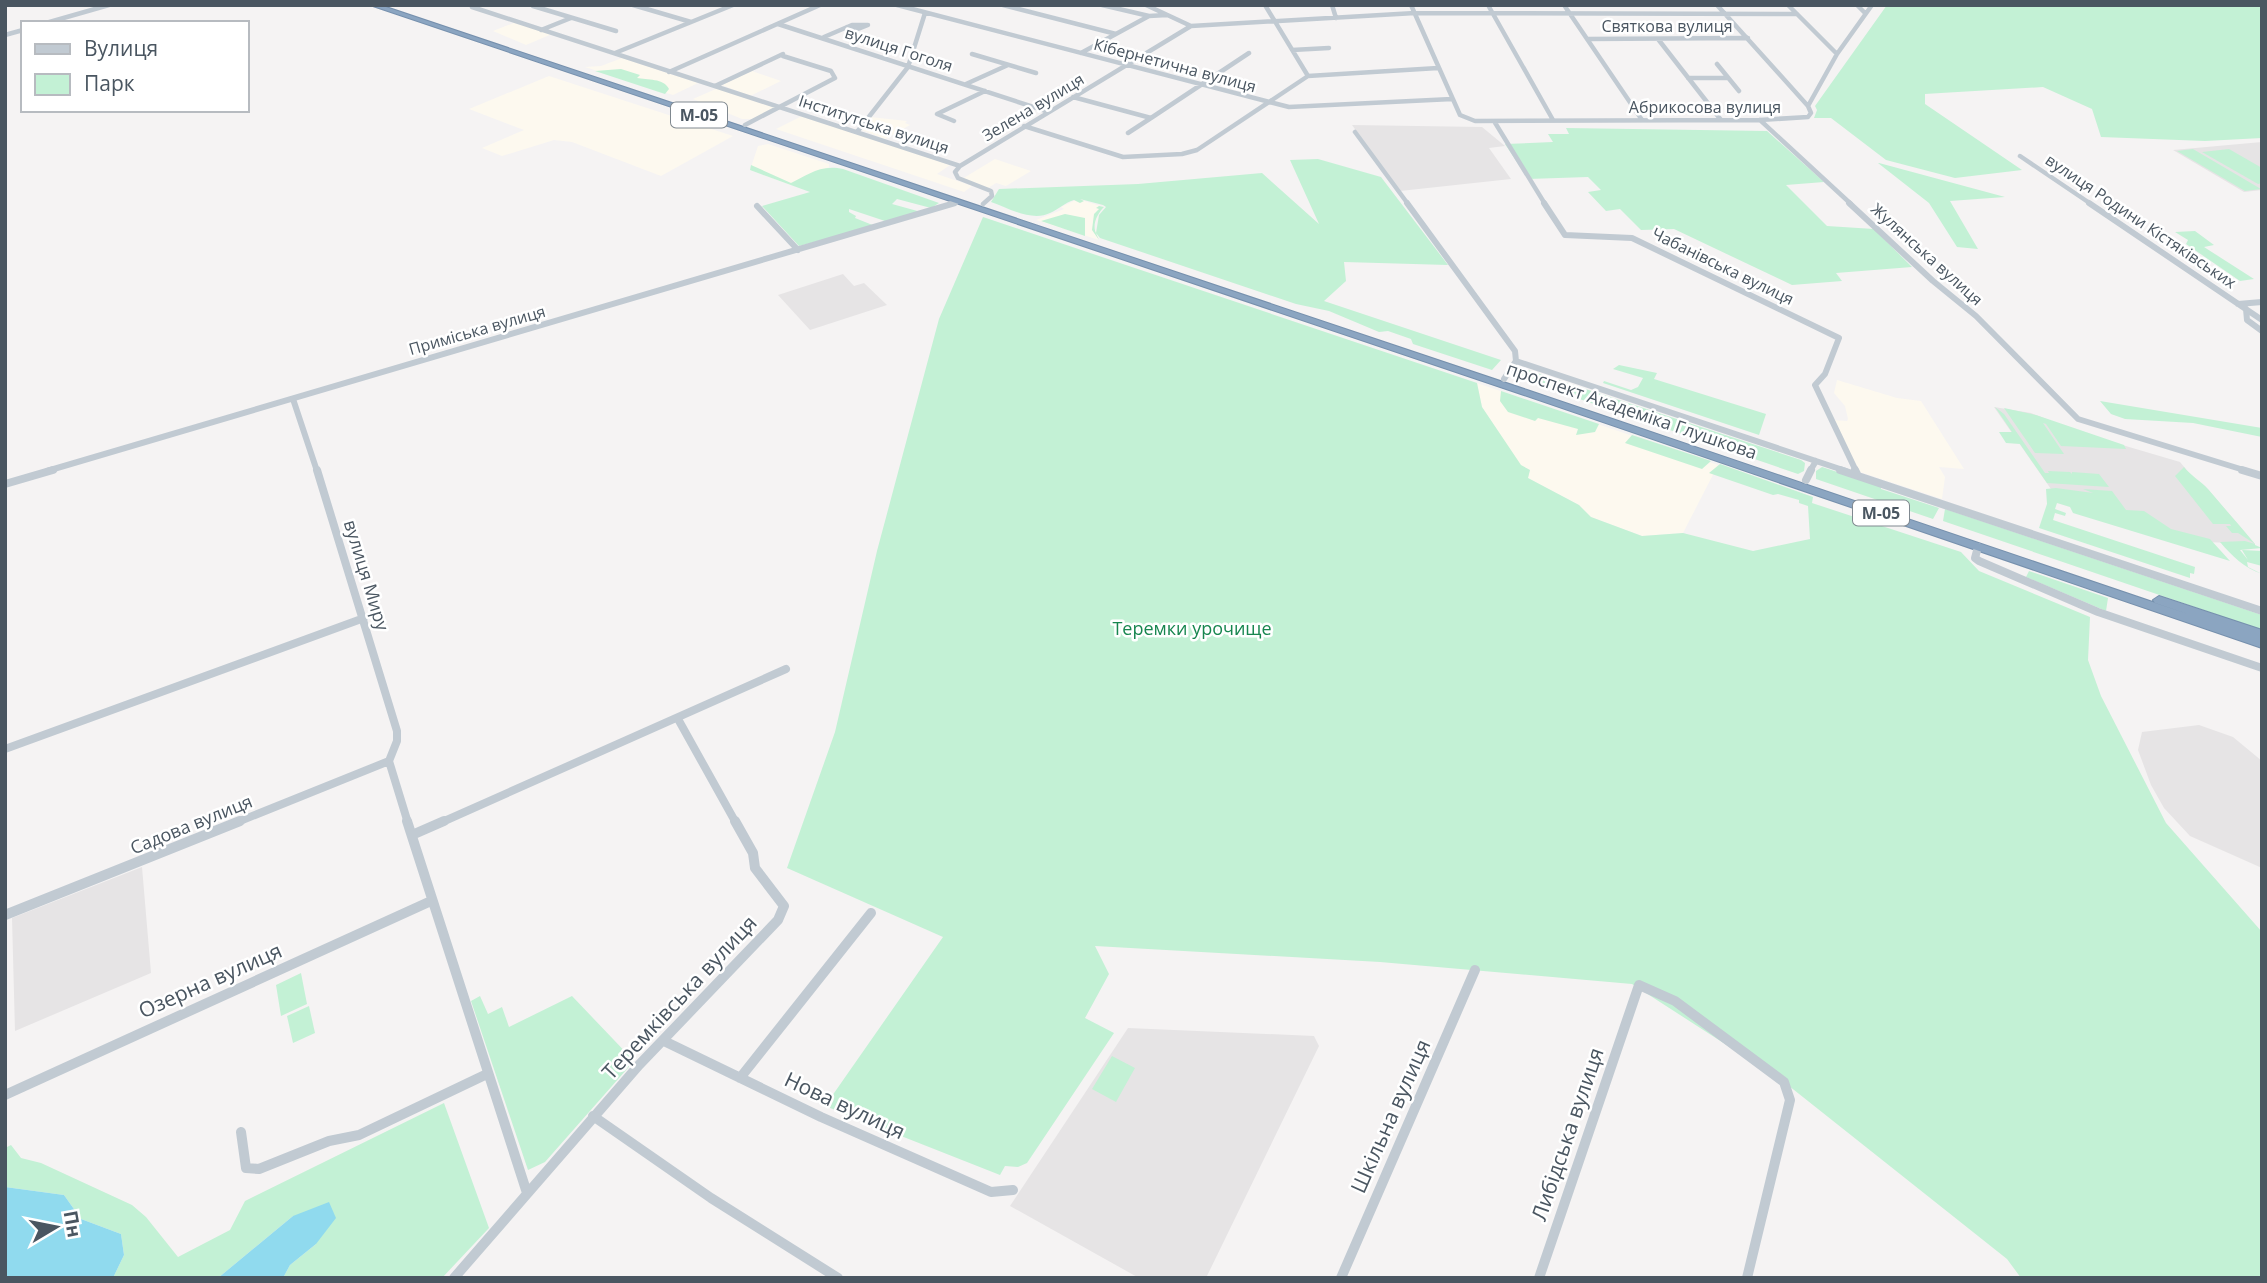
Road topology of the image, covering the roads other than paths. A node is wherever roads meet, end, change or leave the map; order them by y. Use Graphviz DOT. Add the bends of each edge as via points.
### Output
graph roads {
  1 [pos="109,5"];
  2 [pos="373,5"];
  3 [pos="633,5"];
  4 [pos="733,5"];
  5 [pos="820,5"];
  6 [pos="897,5"];
  7 [pos="1003,5"];
  8 [pos="1102,5"];
  9 [pos="1146,5"];
  10 [pos="1265,5"];
  11 [pos="1332,5"];
  12 [pos="1411,5"];
  13 [pos="1488,5"];
  14 [pos="1564,5"];
  15 [pos="1631,5"];
  16 [pos="1717,5"];
  17 [pos="1788,5"];
  18 [pos="1857,5"];
  19 [pos="1872,5"];
  20 [pos="392,6"];
  21 [pos="475,6"];
  22 [pos="533,6"];
  23 [pos="466,9"];
  24 [pos="925,13"];
  25 [pos="1415,13"];
  26 [pos="1493,13"];
  27 [pos="1569,13"];
  28 [pos="1636,13"];
  29 [pos="1725,13"];
  30 [pos="1865,13"];
  31 [pos="1797,14"];
  32 [pos="411,15"];
  33 [pos="1167,15"];
  34 [pos="1149,16"];
  35 [pos="571,18"];
  36 [pos="1336,18"];
  37 [pos="53,21"];
  38 [pos="1273,21"];
  39 [pos="691,22"];
  40 [pos="778,24"];
  41 [pos="1191,26"];
  42 [pos="847,27"];
  43 [pos="541,30"];
  44 [pos="616,31"];
  45 [pos="1116,34"];
  46 [pos="823,38"];
  47 [pos="1658,38"];
  48 [pos="1748,38"];
  49 [pos="1587,39"];
  50 [pos="1329,48"];
  51 [pos="1292,50"];
  52 [pos="615,53"];
  53 [pos="1081,53"];
  54 [pos="1249,53"];
  55 [pos="972,54"];
  56 [pos="1838,54"];
  57 [pos="1717,64"];
  58 [pos="909,65"];
  59 [pos="1008,65"];
  60 [pos="1126,65"];
  61 [pos="1438,68"];
  62 [pos="669,72"];
  63 [pos="1036,73"];
  64 [pos="1307,76"];
  65 [pos="1688,78"];
  66 [pos="1728,78"];
  67 [pos="966,85"];
  68 [pos="1202,85"];
  69 [pos="715,86"];
  70 [pos="985,91"];
  71 [pos="1739,91"];
  72 [pos="1073,97"];
  73 [pos="1452,99"];
  74 [pos="1267,102"];
  75 [pos="1808,106"];
  76 [pos="781,107"];
  77 [pos="1049,111"];
  78 [pos="1150,118"];
  79 [pos="1553,120"];
  80 [pos="1642,120"];
  81 [pos="1721,120"];
  82 [pos="1760,120"];
  83 [pos="954,121"];
  84 [pos="1496,124"];
  85 [pos="745,125"];
  86 [pos="1024,126"];
  87 [pos="857,132"];
  88 [pos="1355,132"];
  89 [pos="1128,133"];
  90 [pos="2020,156"];
  91 [pos="960,166"];
  92 [pos="957,202"];
  93 [pos="757,206"];
  94 [pos="989,208"];
  95 [pos="798,250"];
  96 [pos="2262,302"];
  97 [pos="2238,304"];
  98 [pos="2246,309"];
  99 [pos="2247,320"];
  100 [pos="2261,320"];
  101 [pos="2262,331"];
  102 [pos="1516,361"];
  103 [pos="1504,379"];
  104 [pos="293,399"];
  105 [pos="1816,461"];
  106 [pos="1857,474"];
  107 [pos="2262,476"];
  108 [pos="1806,480"];
  109 [pos="5,484"];
  110 [pos="1978,547"];
  111 [pos="2262,611"];
  112 [pos="364,618"];
  113 [pos="2262,635"];
  114 [pos="2262,644"];
  115 [pos="2262,668"];
  116 [pos="786,669"];
  117 [pos="678,719"];
  118 [pos="5,749"];
  119 [pos="389,761"];
  120 [pos="412,835"];
  121 [pos="431,901"];
  122 [pos="871,913"];
  123 [pos="5,915"];
  124 [pos="1475,970"];
  125 [pos="664,1041"];
  126 [pos="487,1074"];
  127 [pos="740,1078"];
  128 [pos="5,1095"];
  129 [pos="593,1116"];
  130 [pos="241,1132"];
  131 [pos="1013,1191"];
  132 [pos="527,1193"];
  133 [pos="1748,1272"];
  134 [pos="459,1276"];
  135 [pos="838,1278"];
  136 [pos="1341,1278"];
  137 [pos="1539,1278"];
  1 -- 37 [label="street"];
  2 -- 32 [label="highway, М-05"];
  3 -- 39 [label="street"];
  4 -- 39 [label="street"];
  5 -- 40 [label="street"];
  6 -- 24 [label="street, Кібернетична вулиця"];
  7 -- 45 [label="street"];
  8 -- 34 [label="street"];
  9 -- 33 [label="street"];
  10 -- 38 [label="street"];
  11 -- 36 [label="street"];
  12 -- 25 [label="street"];
  13 -- 26 [label="street"];
  14 -- 27 [label="street"];
  15 -- 28 [label="street"];
  16 -- 29 [label="street"];
  17 -- 31 [label="street"];
  18 -- 30 [label="street"];
  19 -- 30 [label="street"];
  20 -- 32 [label="highway, М-05"];
  21 -- 23 [label="street"];
  21 -- 43 [label="street, Інститутська вулиця"];
  22 -- 35 [label="street"];
  24 -- 53 [label="street, Кібернетична вулиця"];
  24 -- 58 [label="street"];
  25 -- 26 [label="street"];
  25 -- 36 [label="street"];
  25 -- 61 [label="street"];
  26 -- 27 [label="street"];
  26 -- 79 [label="street"];
  27 -- 28 [label="street"];
  27 -- 49 [label="street"];
  28 -- 29 [label="street"];
  29 -- 31 [label="street"];
  29 -- 48 [label="street"];
  30 -- 56 [label="street"];
  31 -- 56 [label="street"];
  32 -- 85 [label="highway, М-05"];
  32 -- 92 [label="highway, М-05"];
  33 -- 34 [label="street"];
  33 -- 41 [label="street"];
  34 -- 45 [label="street"];
  35 -- 43 [label="street"];
  35 -- 44 [label="street"];
  36 -- 38 [label="street"];
  38 -- 41 [label="street"];
  38 -- 51 [label="street"];
  39 -- 52 [label="street"];
  40 -- 46 [label="street, вулиця Гоголя"];
  40 -- 62 [label="street"];
  41 -- 60 [label="street, Зелена вулиця"];
  42 -- 46 [label="street, вулиця Гоголя"];
  43 -- 52 [label="street, Інститутська вулиця"];
  45 -- 53 [label="street"];
  46 -- 58 [label="street, вулиця Гоголя"];
  47 -- 48 [label="street, Святкова вулиця"];
  47 -- 49 [label="street, Святкова вулиця"];
  47 -- 65 [label="street"];
  48 -- 75 [label="street"];
  49 -- 80 [label="street"];
  50 -- 51 [label="street"];
  51 -- 64 [label="street"];
  52 -- 62 [label="street, Інститутська вулиця"];
  53 -- 60 [label="street, Кібернетична вулиця"];
  54 -- 68 [label="street"];
  55 -- 59 [label="street, вулиця Гоголя"];
  56 -- 75 [label="street"];
  57 -- 66 [label="street"];
  58 -- 67 [label="street, вулиця Гоголя"];
  58 -- 87 [label="street"];
  59 -- 63 [label="street, вулиця Гоголя"];
  59 -- 67 [label="street, вулиця Гоголя"];
  60 -- 68 [label="street, Кібернетична вулиця"];
  60 -- 72 [label="street, Зелена вулиця"];
  61 -- 64 [label="street"];
  61 -- 73 [label="street"];
  62 -- 69 [label="street, Інститутська вулиця"];
  64 -- 74 [label="street"];
  65 -- 66 [label="street"];
  65 -- 81 [label="street"];
  66 -- 71 [label="street"];
  67 -- 70 [label="street, вулиця Гоголя"];
  68 -- 74 [label="street, Кібернетична вулиця"];
  68 -- 78 [label="street"];
  69 -- 76 [label="street, Інститутська вулиця"];
  69 -- 76 [label="street, Інститутська вулиця" via="783,55 831,71 835,78"];
  70 -- 77 [label="street, вулиця Гоголя"];
  70 -- 83 [label="street" via="937,114"];
  72 -- 77 [label="street, Зелена вулиця"];
  72 -- 78 [label="street"];
  73 -- 74 [label="street, Кібернетична вулиця" via="1303,108"];
  73 -- 84 [label="street, Абрикосова вулиця" via="1460,116"];
  74 -- 86 [label="street" via="1208,145 1182,154 1123,157"];
  75 -- 82 [label="street, Абрикосова вулиця" via="1808,117"];
  76 -- 85 [label="street"];
  76 -- 87 [label="street, Інститутська вулиця"];
  77 -- 86 [label="street, Зелена вулиця"];
  78 -- 89 [label="street"];
  79 -- 80 [label="street, Абрикосова вулиця"];
  79 -- 84 [label="street, Абрикосова вулиця"];
  80 -- 81 [label="street, Абрикосова вулиця"];
  81 -- 82 [label="street, Абрикосова вулиця"];
  82 -- 107 [label="street, Жулянська вулиця" via="1984,324 2078,419"];
  84 -- 106 [label="street, Чабанівська вулиця" via="1565,235 1632,238 1839,338 1825,374 1815,385"];
  85 -- 94 [label="highway, М-05"];
  86 -- 91 [label="street, Зелена вулиця"];
  87 -- 91 [label="street, Інститутська вулиця"];
  88 -- 102 [label="street" via="1515,351"];
  90 -- 97 [label="street, вулиця Родини Кістяківських"];
  91 -- 94 [label="street" via="955,172 958,178 991,191"];
  92 -- 94 [label="highway, М-05"];
  92 -- 95 [label="street, Приміська вулиця"];
  93 -- 95 [label="street"];
  94 -- 103 [label="highway, проспект Академіка Глушкова / М-05"];
  94 -- 110 [label="highway, проспект Академіка Глушкова / М-05"];
  95 -- 104 [label="street, Приміська вулиця"];
  96 -- 97 [label="street"];
  97 -- 98 [label="street, вулиця Родини Кістяківських"];
  98 -- 99 [label="street, вулиця Родини Кістяківських"];
  98 -- 100 [label="street, вулиця Родини Кістяківських"];
  99 -- 100 [label="street"];
  99 -- 101 [label="street"];
  102 -- 103 [label="street"];
  102 -- 105 [label="street, проспект Академіка Глушкова"];
  103 -- 108 [label="highway, проспект Академіка Глушкова / М-05"];
  104 -- 109 [label="street, Приміська вулиця"];
  104 -- 112 [label="street, вулиця Миру"];
  105 -- 106 [label="street, проспект Академіка Глушкова"];
  105 -- 108 [label="street"];
  106 -- 111 [label="street, проспект Академіка Глушкова"];
  108 -- 113 [label="highway, проспект Академіка Глушкова / М-05"];
  110 -- 114 [label="highway, проспект Академіка Глушкова / М-05"];
  110 -- 115 [label="street" via="1975,558 1979,561 2091,609"];
  112 -- 118 [label="street"];
  112 -- 119 [label="street, вулиця Миру" via="397,731"];
  116 -- 117 [label="street"];
  117 -- 120 [label="street"];
  117 -- 125 [label="street, Теремківська вулиця" via="753,853 755,868 783,906 778,920"];
  119 -- 120 [label="street"];
  119 -- 123 [label="street, Садова вулиця"];
  120 -- 121 [label="street"];
  121 -- 126 [label="street"];
  121 -- 128 [label="street, Озерна вулиця"];
  122 -- 127 [label="street"];
  124 -- 136 [label="street, Шкільна вулиця"];
  125 -- 127 [label="street, Нова вулиця"];
  125 -- 129 [label="street, Теремківська вулиця"];
  126 -- 130 [label="street" via="359,1135 329,1141 259,1169 246,1168"];
  126 -- 132 [label="street"];
  127 -- 131 [label="street, Нова вулиця" via="991,1192"];
  129 -- 132 [label="street, Теремківська вулиця"];
  129 -- 135 [label="street"];
  132 -- 134 [label="street, Теремківська вулиця"];
  133 -- 137 [label="street, Либідська вулиця" via="1790,1100 1784,1082 1675,1001 1639,985"];
}
